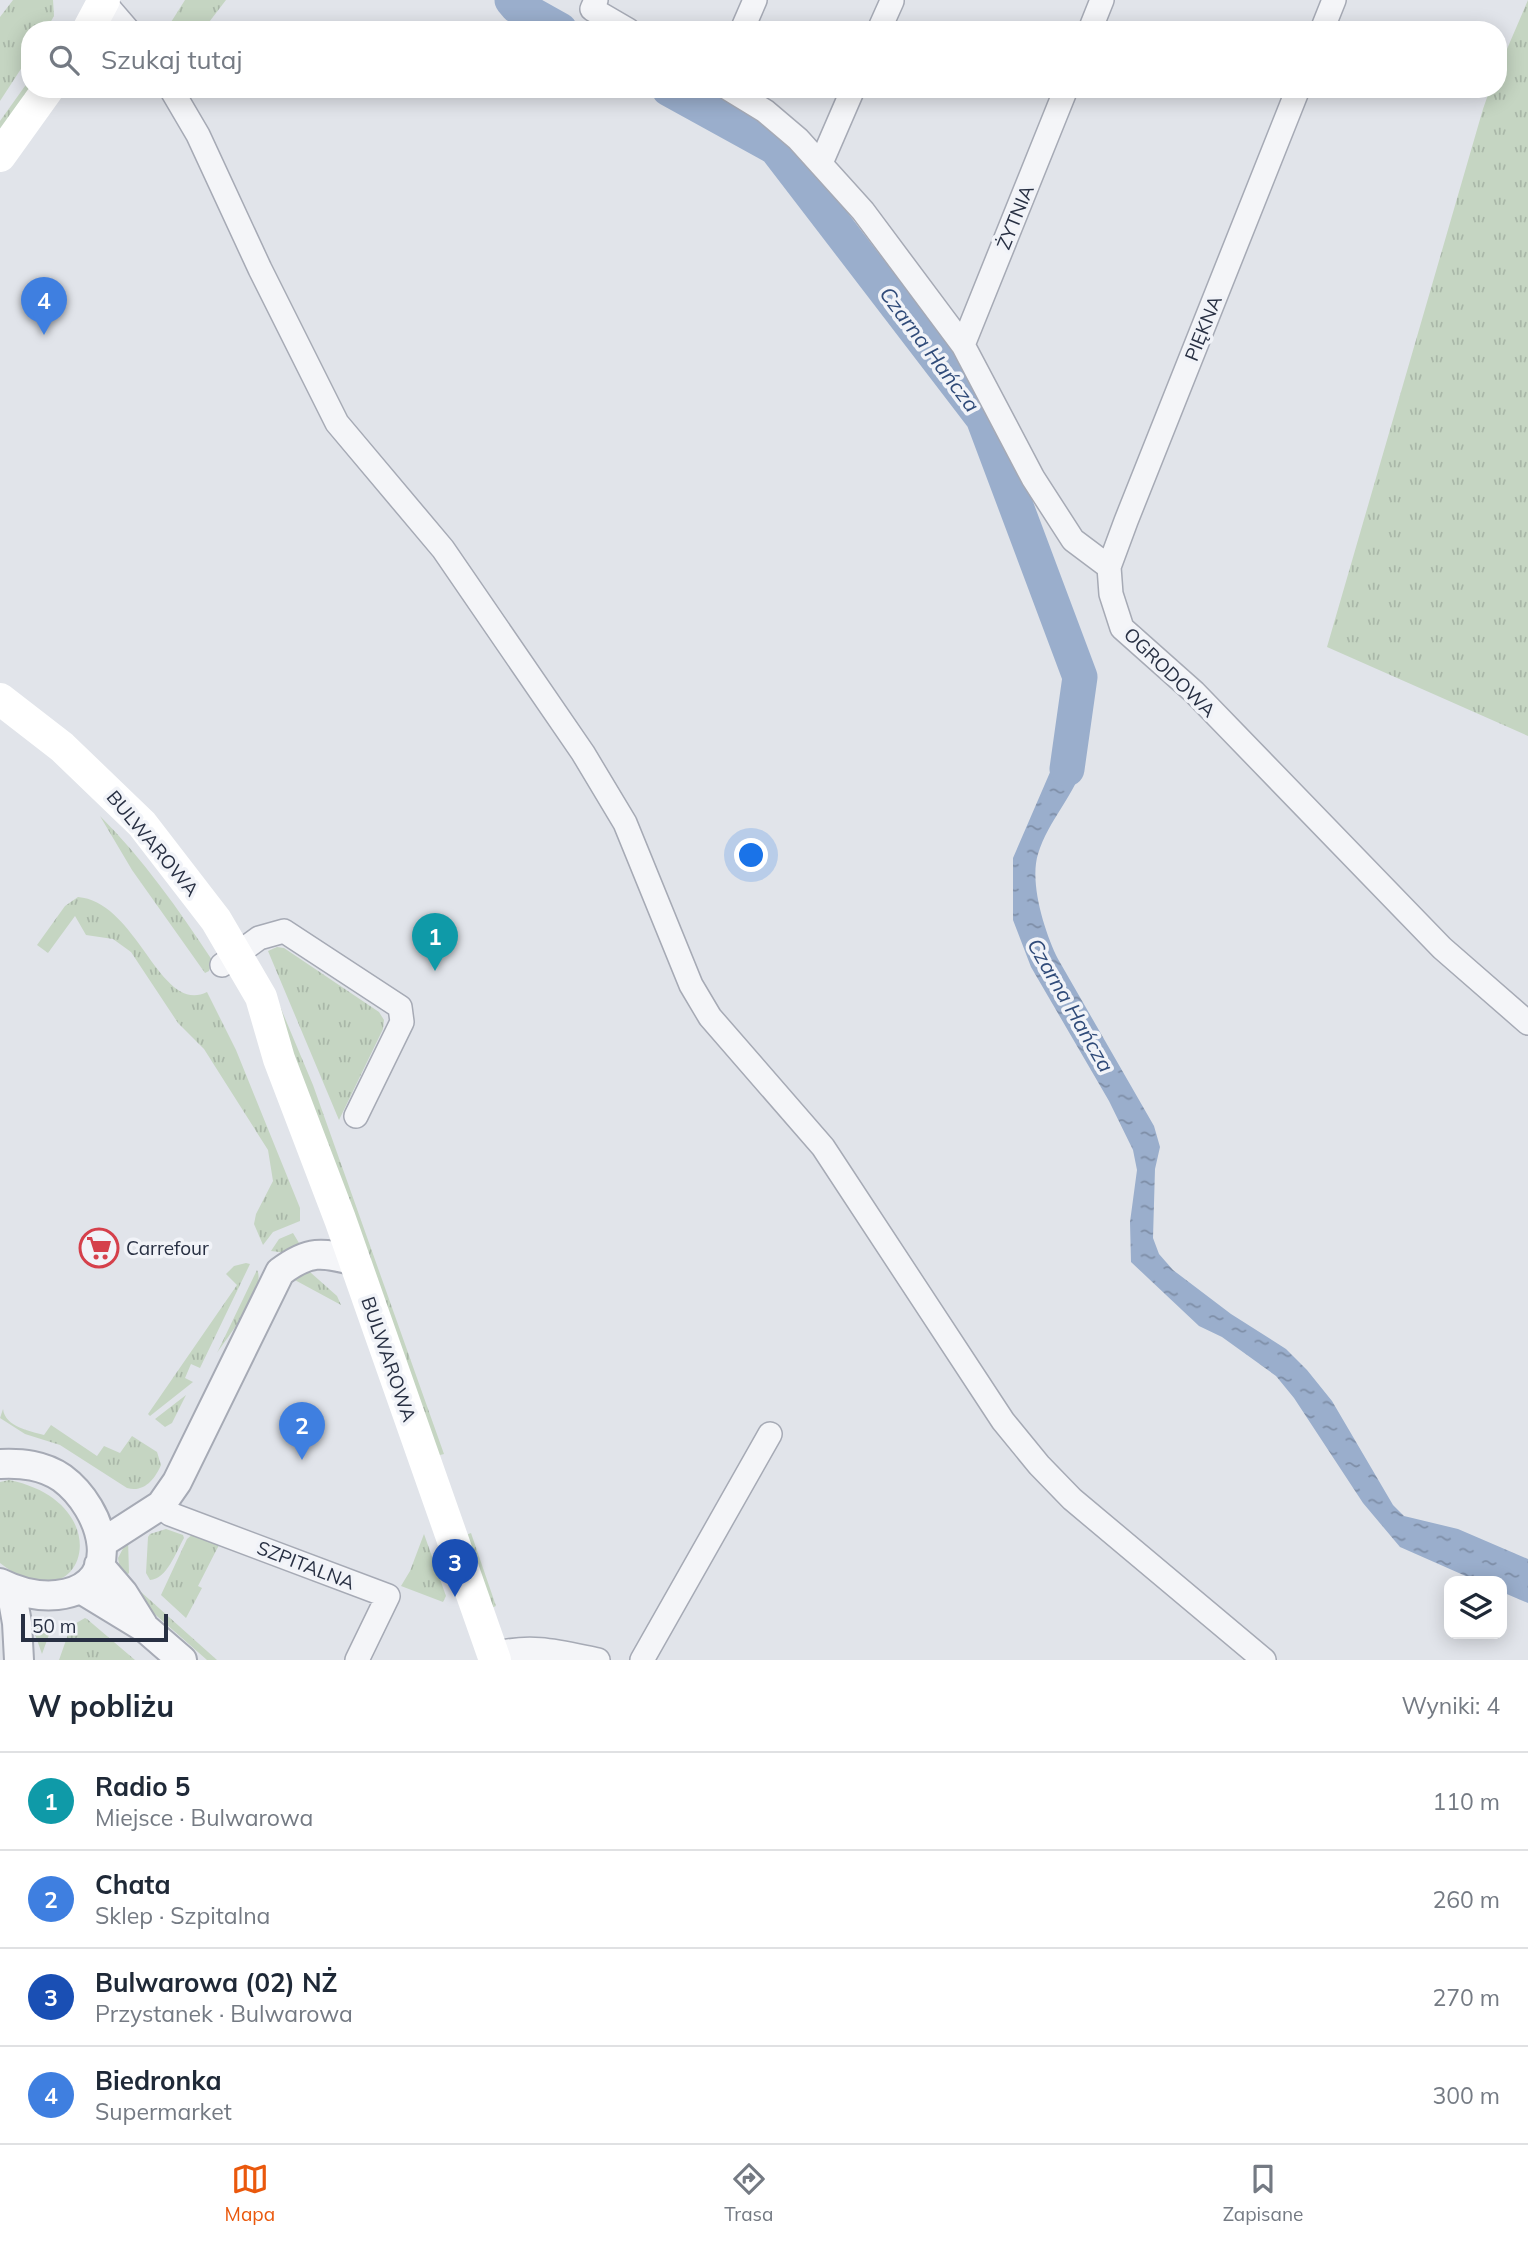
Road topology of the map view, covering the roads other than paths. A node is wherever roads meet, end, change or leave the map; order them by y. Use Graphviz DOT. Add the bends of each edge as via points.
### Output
graph roads {
  1 [pos="103,0"];
  2 [pos="755,0"];
  3 [pos="1102,0"];
  4 [pos="1334,0"];
  5 [pos="892,1"];
  6 [pos="587,3"];
  7 [pos="92,21"];
  8 [pos="120,21"];
  9 [pos="614,21"];
  10 [pos="746,21"];
  11 [pos="883,21"];
  12 [pos="1094,21"];
  13 [pos="1326,21"];
  14 [pos="42,98"];
  15 [pos="176,98"];
  16 [pos="744,98"];
  17 [pos="849,98"];
  18 [pos="1062,98"];
  19 [pos="1294,98"];
  20 [pos="0,156"];
  21 [pos="821,163"];
  22 [pos="963,345"];
  23 [pos="1109,567"];
  24 [pos="0,699"];
  25 [pos="0,720"];
  26 [pos="230,960"];
  27 [pos="1528,1023"];
  28 [pos="356,1116"];
  29 [pos="340,1219"];
  30 [pos="322,1252"];
  31 [pos="355,1261"];
  32 [pos="770,1434"];
  33 [pos="0,1464"];
  34 [pos="157,1507"];
  35 [pos="91,1512"];
  36 [pos="101,1554"];
  37 [pos="6,1586"];
  38 [pos="81,1588"];
  39 [pos="145,1628"];
  40 [pos="494,1657"];
  41 [pos="19,1660"];
  42 [pos="183,1660"];
  43 [pos="357,1660"];
  44 [pos="598,1660"];
  45 [pos="642,1660"];
  46 [pos="1264,1660"];
  1 -- 7 [label="main road"];
  1 -- 8 [label="street"];
  2 -- 10 [label="street"];
  3 -- 12 [label="street"];
  4 -- 13 [label="street"];
  5 -- 11 [label="street"];
  6 -- 9 [label="street"];
  14 -- 20 [label="main road"];
  15 -- 46 [label="street" via="337,423 443,549 590,764 625,823 691,985 710,1017 823,1147 1003,1421 1039,1465 1072,1499"];
  16 -- 21 [label="street" via="765,111"];
  17 -- 21 [label="street"];
  18 -- 22 [label="street, ŻYTNIA"];
  19 -- 23 [label="street, PIĘKNA"];
  21 -- 22 [label="street" via="863,211"];
  22 -- 23 [label="street" via="1033,478 1073,540"];
  23 -- 27 [label="street, OGRODOWA" via="1111,594 1122,628 1194,692 1442,948"];
  24 -- 26 [label="main road, BULWAROWA" via="62,747 142,824 180,871"];
  25 -- 26 [label="main road, BULWAROWA" via="56,765 127,837"];
  26 -- 28 [label="street" via="259,938 284,931 400,1007 402,1023"];
  26 -- 29 [label="main road, BULWAROWA" via="244,1006 279,1059"];
  29 -- 30 [label="street"];
  29 -- 31 [label="main road, BULWAROWA"];
  30 -- 31 [label="street"];
  30 -- 34 [label="street" via="279,1272 177,1482"];
  31 -- 40 [label="main road, BULWAROWA"];
  32 -- 45 [label="street"];
  33 -- 35 [label="street" via="40,1468 61,1478"];
  34 -- 35 [label="street"];
  34 -- 36 [label="street"];
  34 -- 43 [label="street, SZPITALNA" via="388,1596"];
  35 -- 36 [label="street"];
  36 -- 38 [label="street" via="95,1574"];
  36 -- 39 [label="street"];
  37 -- 38 [label="street" via="46,1596"];
  37 -- 41 [label="street" via="18,1623"];
  38 -- 39 [label="street"];
  39 -- 42 [label="street"];
  40 -- 44 [label="street" via="521,1647"];
}
